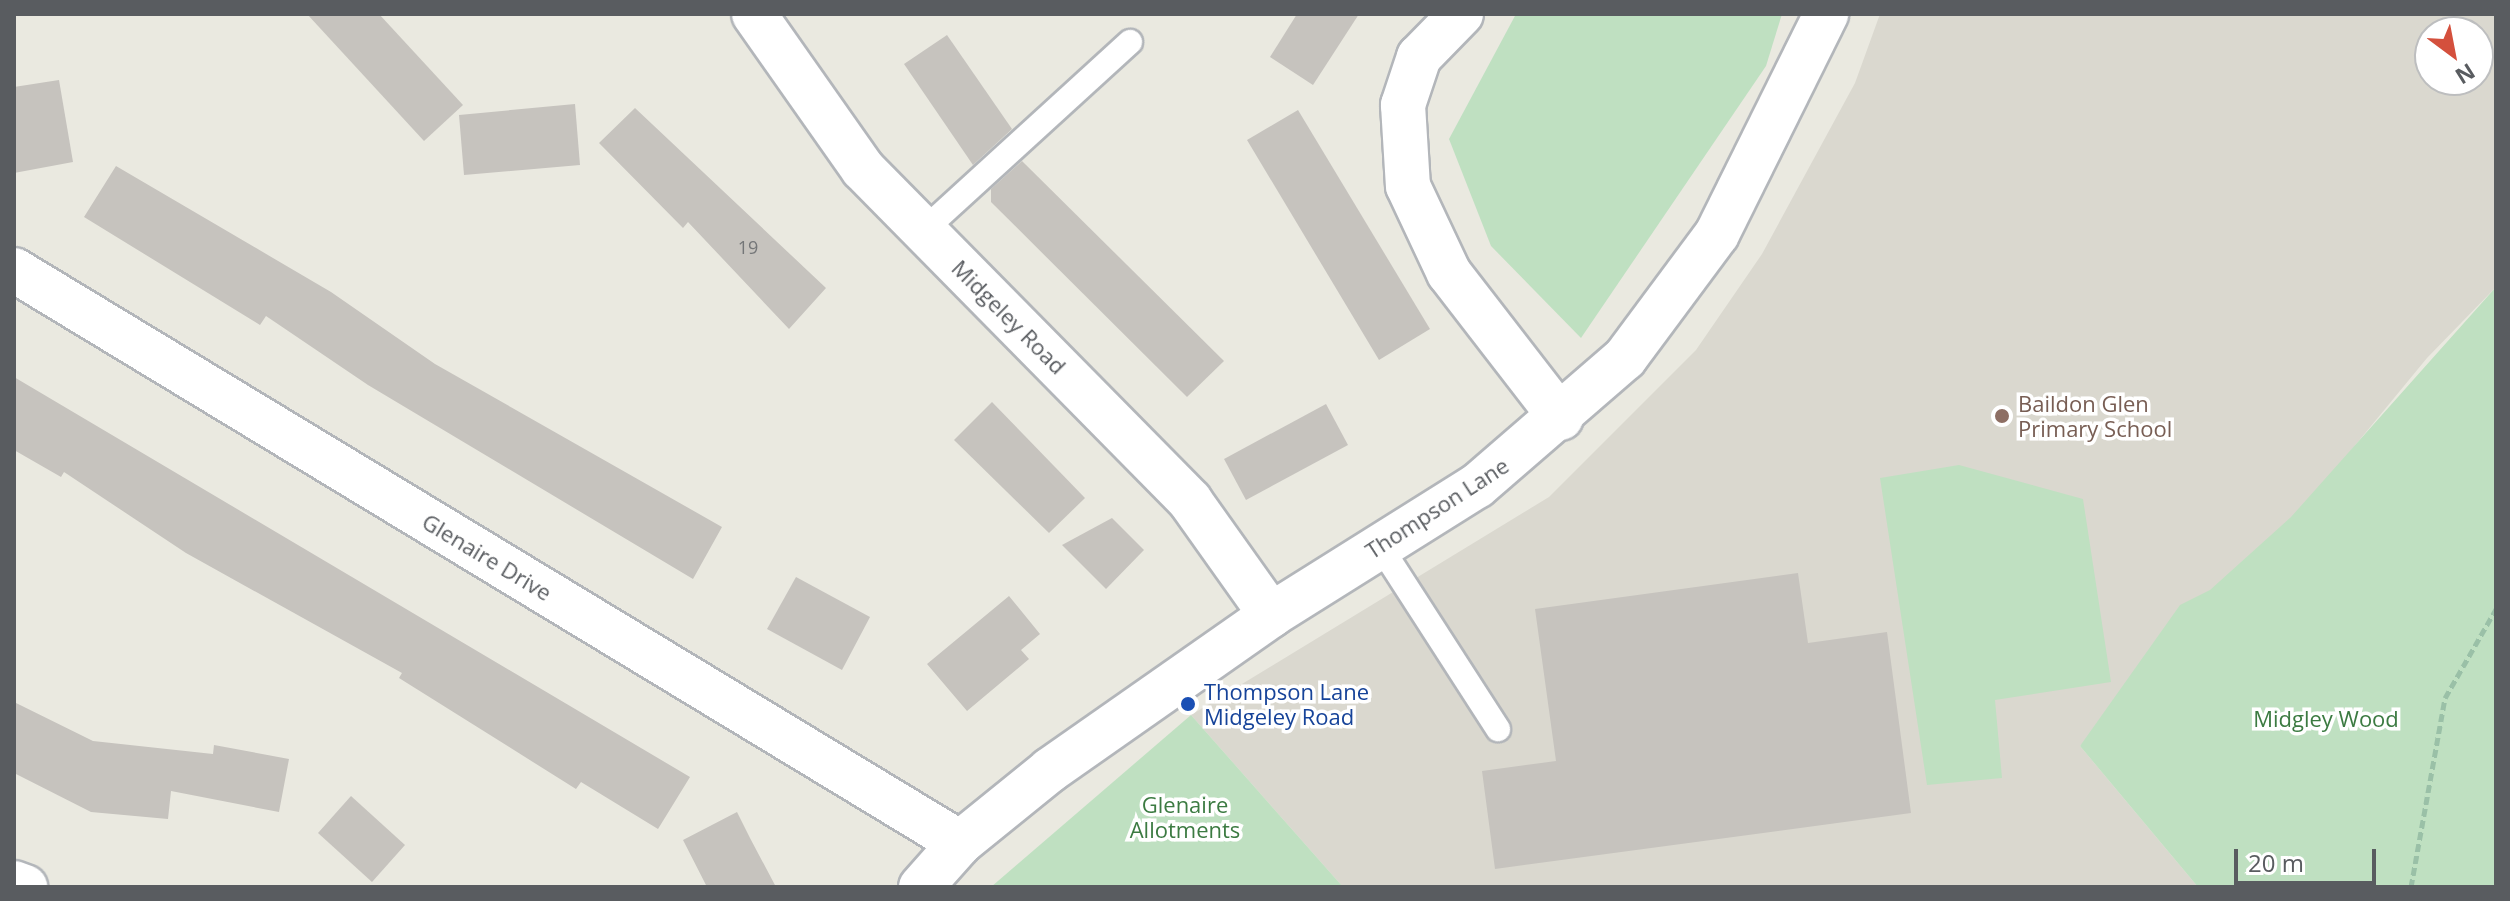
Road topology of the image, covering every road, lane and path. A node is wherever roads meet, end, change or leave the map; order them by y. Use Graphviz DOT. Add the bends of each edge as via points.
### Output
graph roads {
  1 [pos="754,14"];
  2 [pos="1461,14"];
  3 [pos="1826,14"];
  4 [pos="1130,42"];
  5 [pos="924,230"];
  6 [pos="14,270"];
  7 [pos="1561,418"];
  8 [pos="1380,546"];
  9 [pos="2496,609"];
  10 [pos="1271,615"];
  11 [pos="1498,729"];
  12 [pos="960,843"];
  13 [pos="14,883"];
  14 [pos="25,887"];
  15 [pos="921,887"];
  16 [pos="2411,887"];
  1 -- 5 [label="street, Midgeley Road" via="831,131"];
  2 -- 7 [label="street" via="1419,57 1403,105 1408,186 1449,273"];
  3 -- 7 [label="street, Thompson Lane" via="1717,234 1653,325"];
  4 -- 5 [label="lane"];
  5 -- 10 [label="street, Midgeley Road" via="1190,501"];
  6 -- 12 [label="street, Glenaire Drive"];
  7 -- 8 [label="street, Thompson Lane" via="1477,486"];
  8 -- 10 [label="street, Thompson Lane"];
  8 -- 11 [label="lane"];
  9 -- 16 [label="path" via="2445,698"];
  10 -- 12 [label="street, Thompson Lane" via="1050,770"];
  12 -- 15 [label="street, Thompson Lane"];
  13 -- 14 [label="street"];
}
